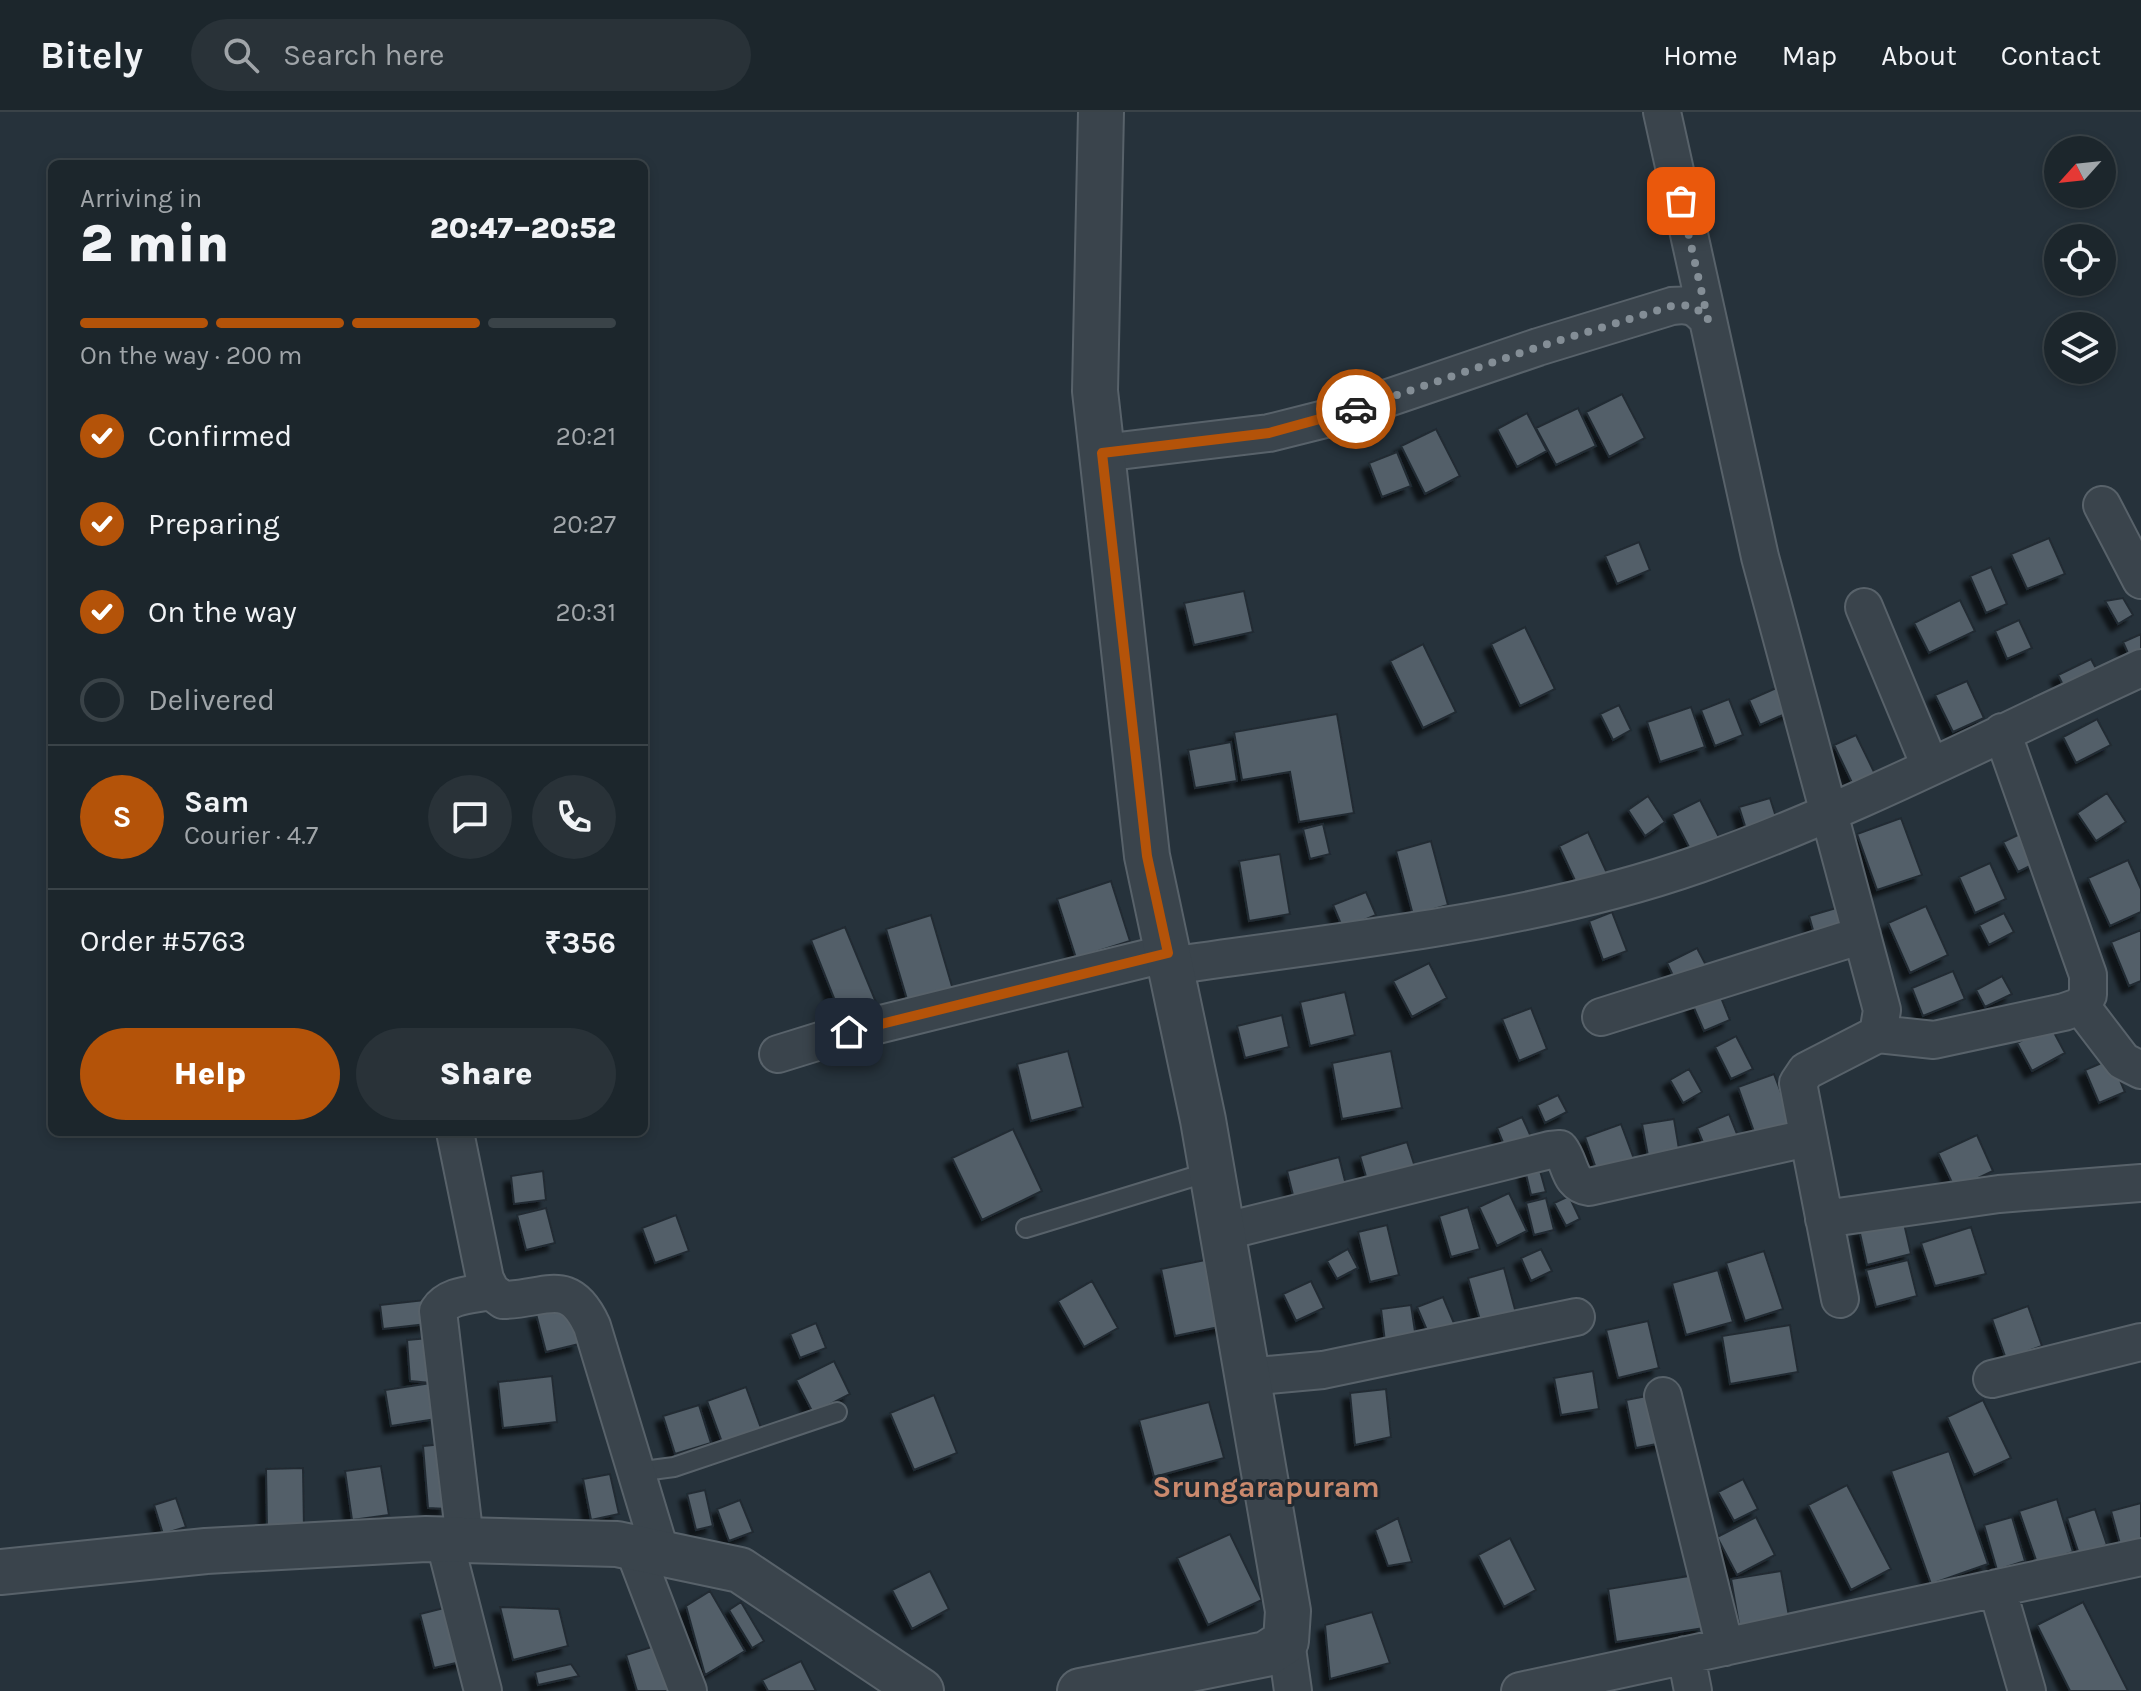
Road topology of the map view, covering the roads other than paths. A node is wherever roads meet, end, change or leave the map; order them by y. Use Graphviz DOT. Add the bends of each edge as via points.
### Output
graph roads {
  1 [pos="1101,112"];
  2 [pos="1662,112"];
  3 [pos="1708,320"];
  4 [pos="1102,453"];
  5 [pos="2102,505"];
  6 [pos="2141,580"];
  7 [pos="1864,607"];
  8 [pos="2141,668"];
  9 [pos="2002,732"];
  10 [pos="1930,766"];
  11 [pos="1828,812"];
  12 [pos="1862,935"];
  13 [pos="1169,959"];
  14 [pos="2081,1006"];
  15 [pos="1601,1017"];
  16 [pos="1878,1034"];
  17 [pos="778,1054"];
  18 [pos="2141,1070"];
  19 [pos="456,1136"];
  20 [pos="1807,1138"];
  21 [pos="1212,1171"];
  22 [pos="2141,1183"];
  23 [pos="1824,1219"];
  24 [pos="1026,1228"];
  25 [pos="1222,1232"];
  26 [pos="491,1291"];
  27 [pos="1840,1299"];
  28 [pos="1576,1317"];
  29 [pos="2141,1342"];
  30 [pos="1247,1377"];
  31 [pos="1992,1379"];
  32 [pos="1663,1396"];
  33 [pos="837,1412"];
  34 [pos="636,1472"];
  35 [pos="455,1539"];
  36 [pos="647,1550"];
  37 [pos="2141,1557"];
  38 [pos="0,1572"];
  39 [pos="1997,1588"];
  40 [pos="1286,1641"];
  41 [pos="1725,1647"];
  42 [pos="1686,1655"];
  43 [pos="483,1691"];
  44 [pos="688,1691"];
  45 [pos="921,1691"];
  46 [pos="1080,1691"];
  47 [pos="1293,1691"];
  48 [pos="1520,1691"];
  49 [pos="1693,1691"];
  50 [pos="2027,1691"];
  1 -- 4 [label="street" via="1095,391"];
  2 -- 3 [label="street"];
  3 -- 4 [label="street" via="1687,304 1672,306 1329,418 1269,433"];
  3 -- 11 [label="street" via="1760,557"];
  4 -- 13 [label="street" via="1147,856"];
  5 -- 6 [label="street"];
  7 -- 10 [label="street"];
  8 -- 9 [label="street"];
  9 -- 10 [label="street"];
  9 -- 14 [label="street" via="2088,975 2088,995"];
  10 -- 11 [label="street"];
  11 -- 12 [label="street"];
  11 -- 13 [label="street" via="1697,865 1587,896 1481,919"];
  12 -- 15 [label="street"];
  12 -- 16 [label="street" via="1882,1010"];
  13 -- 17 [label="street" via="849,1032"];
  13 -- 21 [label="street"];
  14 -- 16 [label="street" via="1934,1040"];
  14 -- 18 [label="street" via="2123,1061"];
  16 -- 20 [label="street" via="1806,1071 1798,1083"];
  19 -- 26 [label="street"];
  20 -- 23 [label="street"];
  20 -- 25 [label="street" via="1589,1187 1574,1180 1560,1149 1550,1150"];
  21 -- 24 [label="lane"];
  21 -- 25 [label="street"];
  22 -- 23 [label="street" via="1999,1194"];
  23 -- 27 [label="street"];
  25 -- 30 [label="street"];
  26 -- 34 [label="street" via="503,1300 555,1294 572,1296 581,1304"];
  26 -- 35 [label="street" via="443,1302 438,1311"];
  28 -- 30 [label="street" via="1323,1370"];
  29 -- 31 [label="street"];
  30 -- 40 [label="street" via="1288,1611"];
  32 -- 41 [label="street"];
  33 -- 34 [label="lane" via="674,1467"];
  34 -- 36 [label="street"];
  35 -- 36 [label="street"];
  35 -- 38 [label="street" via="206,1551"];
  35 -- 43 [label="street"];
  36 -- 44 [label="street"];
  36 -- 45 [label="street" via="740,1570"];
  37 -- 39 [label="street"];
  39 -- 41 [label="street"];
  39 -- 50 [label="street"];
  40 -- 46 [label="street" via="1266,1654"];
  40 -- 47 [label="street"];
  41 -- 42 [label="street"];
  42 -- 48 [label="street"];
  42 -- 49 [label="street"];
}
